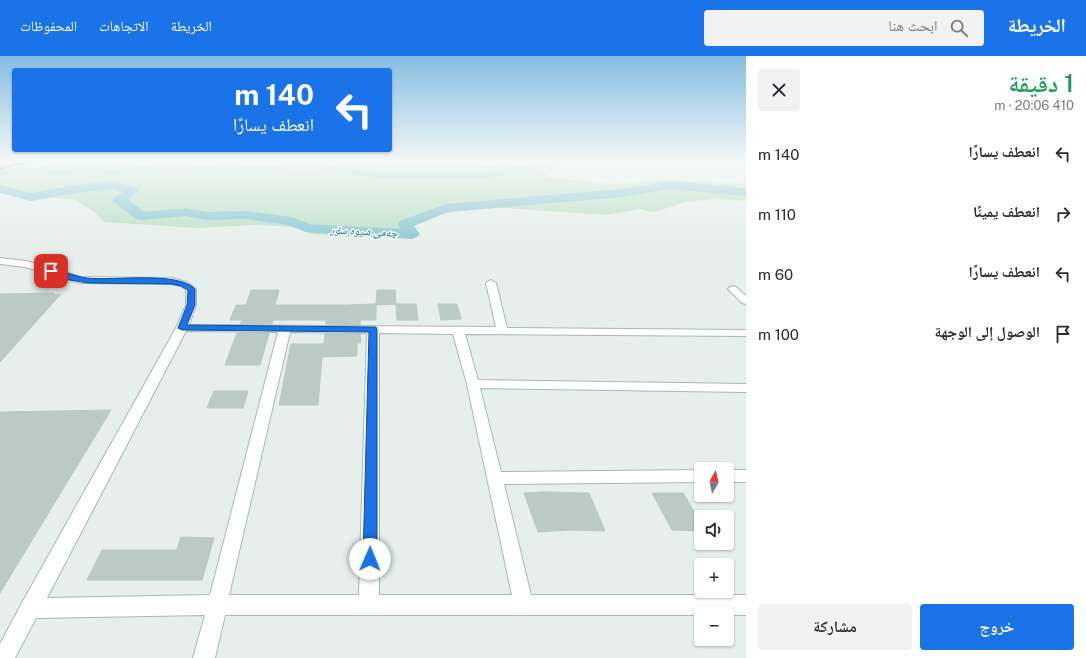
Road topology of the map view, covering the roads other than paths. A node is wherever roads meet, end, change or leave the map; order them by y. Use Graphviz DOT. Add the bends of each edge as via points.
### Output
graph roads {
  1 [pos="0,261"];
  2 [pos="491,283"];
  3 [pos="733,289"];
  4 [pos="746,301"];
  5 [pos="182,328"];
  6 [pos="285,328"];
  7 [pos="373,329"];
  8 [pos="458,330"];
  9 [pos="502,330"];
  10 [pos="746,333"];
  11 [pos="474,384"];
  12 [pos="746,388"];
  13 [pos="694,476"];
  14 [pos="734,476"];
  15 [pos="746,476"];
  16 [pos="494,478"];
  17 [pos="369,605"];
  18 [pos="524,605"];
  19 [pos="746,605"];
  20 [pos="216,606"];
  21 [pos="30,608"];
  22 [pos="4,658"];
  23 [pos="204,658"];
  1 -- 5 [label="street" via="26,264 80,280 171,281 184,284 191,289 191,305"];
  2 -- 9 [label="street"];
  3 -- 4 [label="street"];
  5 -- 6 [label="street"];
  5 -- 21 [label="street"];
  6 -- 7 [label="street"];
  6 -- 20 [label="street"];
  7 -- 8 [label="street"];
  7 -- 17 [label="street"];
  8 -- 9 [label="street"];
  8 -- 11 [label="street"];
  9 -- 10 [label="street"];
  11 -- 12 [label="street"];
  11 -- 16 [label="street"];
  13 -- 16 [label="street"];
  14 -- 15 [label="street"];
  16 -- 18 [label="street"];
  17 -- 18 [label="street"];
  17 -- 20 [label="street"];
  18 -- 19 [label="street"];
  20 -- 21 [label="street"];
  20 -- 23 [label="street"];
  21 -- 22 [label="street"];
}
